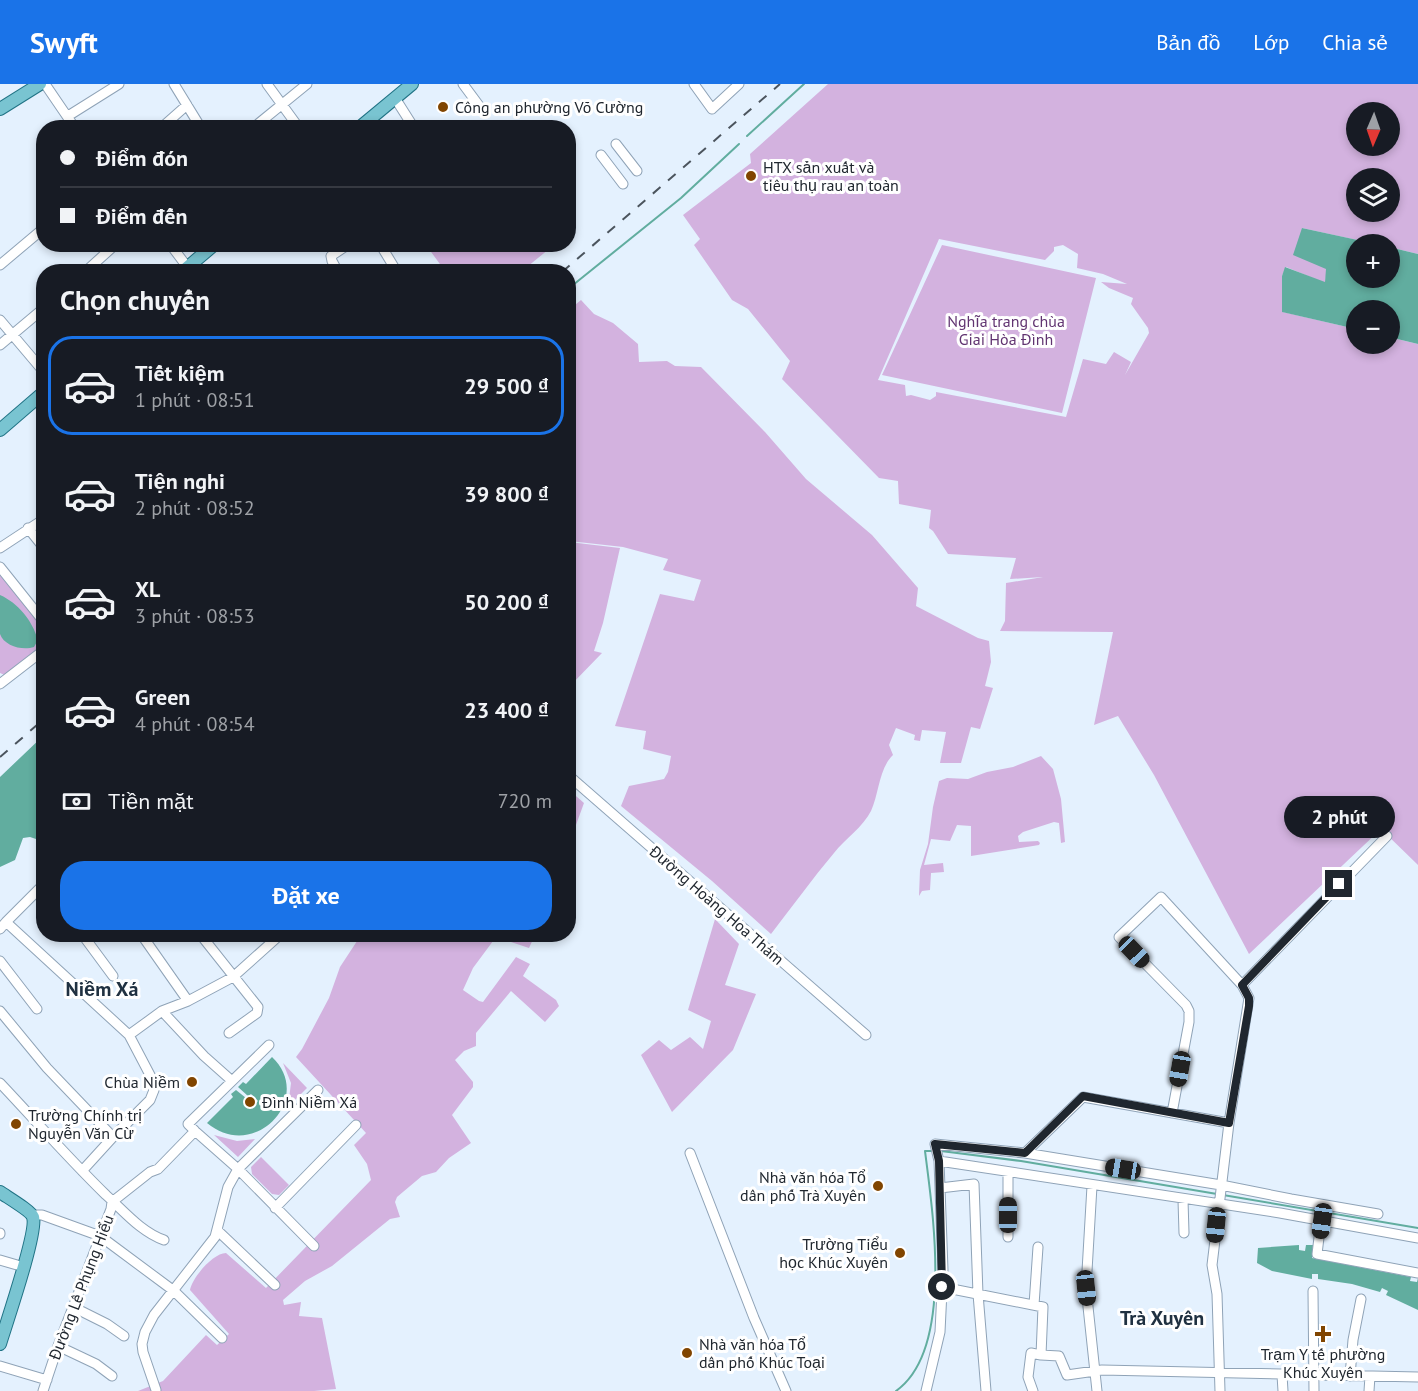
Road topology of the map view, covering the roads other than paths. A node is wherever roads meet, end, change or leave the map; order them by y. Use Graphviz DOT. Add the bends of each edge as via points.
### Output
graph roads {
  1 [pos="40,84"];
  2 [pos="45,84"];
  3 [pos="119,84"];
  4 [pos="174,84"];
  5 [pos="267,84"];
  6 [pos="307,84"];
  7 [pos="412,84"];
  8 [pos="463,84"];
  9 [pos="694,84"];
  10 [pos="739,84"];
  11 [pos="395,98"];
  12 [pos="281,104"];
  13 [pos="187,105"];
  14 [pos="0,109"];
  15 [pos="483,111"];
  16 [pos="68,116"];
  17 [pos="70,120"];
  18 [pos="170,120"];
  19 [pos="196,120"];
  20 [pos="262,120"];
  21 [pos="293,120"];
  22 [pos="369,120"];
  23 [pos="409,120"];
  24 [pos="616,144"];
  25 [pos="601,155"];
  26 [pos="637,171"];
  27 [pos="623,184"];
  28 [pos="36,235"];
  29 [pos="108,252"];
  30 [pos="206,252"];
  31 [pos="337,252"];
  32 [pos="94,264"];
  33 [pos="193,264"];
  34 [pos="334,264"];
  35 [pos="0,265"];
  36 [pos="36,315"];
  37 [pos="0,320"];
  38 [pos="12,335"];
  39 [pos="0,345"];
  40 [pos="36,363"];
  41 [pos="36,399"];
  42 [pos="0,430"];
  43 [pos="36,524"];
  44 [pos="28,528"];
  45 [pos="36,538"];
  46 [pos="0,548"];
  47 [pos="0,567"];
  48 [pos="36,612"];
  49 [pos="36,656"];
  50 [pos="1,681"];
  51 [pos="576,782"];
  52 [pos="1387,836"];
  53 [pos="36,892"];
  54 [pos="3,925"];
  55 [pos="88,942"];
  56 [pos="147,942"];
  57 [pos="206,942"];
  58 [pos="272,942"];
  59 [pos="0,961"];
  60 [pos="113,976"];
  61 [pos="233,977"];
  62 [pos="1242,985"];
  63 [pos="188,1001"];
  64 [pos="37,1009"];
  65 [pos="0,1011"];
  66 [pos="162,1011"];
  67 [pos="230,1034"];
  68 [pos="129,1035"];
  69 [pos="866,1035"];
  70 [pos="269,1045"];
  71 [pos="231,1080"];
  72 [pos="0,1083"];
  73 [pos="318,1090"];
  74 [pos="1172,1113"];
  75 [pos="1229,1123"];
  76 [pos="356,1125"];
  77 [pos="195,1131"];
  78 [pos="113,1137"];
  79 [pos="690,1153"];
  80 [pos="1025,1153"];
  81 [pos="939,1161"];
  82 [pos="238,1169"];
  83 [pos="82,1171"];
  84 [pos="1008,1172"];
  85 [pos="1221,1185"];
  86 [pos="1092,1186"];
  87 [pos="940,1188"];
  88 [pos="0,1192"];
  89 [pos="1183,1200"];
  90 [pos="112,1202"];
  91 [pos="1219,1205"];
  92 [pos="275,1208"];
  93 [pos="1378,1214"];
  94 [pos="32,1215"];
  95 [pos="1322,1221"];
  96 [pos="217,1230"];
  97 [pos="1184,1233"];
  98 [pos="100,1236"];
  99 [pos="1008,1237"];
  100 [pos="1418,1238"];
  101 [pos="164,1240"];
  102 [pos="314,1246"];
  103 [pos="1038,1247"];
  104 [pos="0,1260"];
  105 [pos="24,1267"];
  106 [pos="1418,1273"];
  107 [pos="275,1285"];
  108 [pos="942,1287"];
  109 [pos="174,1291"];
  110 [pos="1313,1291"];
  111 [pos="978,1294"];
  112 [pos="1362,1299"];
  113 [pos="1034,1305"];
  114 [pos="73,1307"];
  115 [pos="124,1336"];
  116 [pos="222,1338"];
  117 [pos="0,1344"];
  118 [pos="58,1346"];
  119 [pos="1041,1355"];
  120 [pos="0,1366"];
  121 [pos="1095,1371"];
  122 [pos="1221,1373"];
  123 [pos="1282,1375"];
  124 [pos="112,1376"];
  125 [pos="1313,1376"];
  126 [pos="1350,1376"];
  127 [pos="1370,1376"];
  128 [pos="1418,1377"];
  129 [pos="46,1380"];
  130 [pos="156,1390"];
  131 [pos="44,1391"];
  132 [pos="786,1391"];
  133 [pos="926,1391"];
  134 [pos="986,1391"];
  135 [pos="1033,1391"];
  136 [pos="1097,1391"];
  137 [pos="1220,1391"];
  138 [pos="1283,1391"];
  139 [pos="1314,1391"];
  140 [pos="1369,1391"];
  1 -- 14 [label="main road"];
  2 -- 16 [label="street"];
  3 -- 16 [label="street"];
  4 -- 13 [label="street"];
  5 -- 12 [label="street"];
  6 -- 12 [label="street"];
  7 -- 11 [label="main road"];
  8 -- 15 [label="street"];
  9 -- 10 [label="street" via="712,109"];
  11 -- 22 [label="main road"];
  11 -- 23 [label="street"];
  12 -- 20 [label="street"];
  12 -- 21 [label="street"];
  13 -- 18 [label="street"];
  13 -- 19 [label="street"];
  16 -- 17 [label="street"];
  24 -- 26 [label="street"];
  25 -- 27 [label="street"];
  28 -- 35 [label="street"];
  29 -- 32 [label="street"];
  30 -- 33 [label="main road"];
  31 -- 34 [label="street" via="331,256"];
  36 -- 38 [label="street"];
  37 -- 38 [label="street"];
  38 -- 39 [label="street"];
  38 -- 40 [label="street"];
  41 -- 42 [label="main road"];
  43 -- 44 [label="street"];
  44 -- 45 [label="street"];
  44 -- 46 [label="street"];
  47 -- 48 [label="street"];
  49 -- 50 [label="street"];
  51 -- 69 [label="street, Đường Hoàng Hoa Thám"];
  52 -- 62 [label="street"];
  53 -- 54 [label="street"];
  54 -- 68 [label="street"];
  55 -- 60 [label="street"];
  56 -- 63 [label="street"];
  57 -- 61 [label="street"];
  58 -- 61 [label="street"];
  59 -- 64 [label="street"];
  61 -- 63 [label="street"];
  61 -- 67 [label="street" via="259,1010"];
  62 -- 74 [label="street" via="1161,897 1119,937 1188,1011 1189,1025"];
  62 -- 75 [label="street" via="1249,1006"];
  63 -- 66 [label="street"];
  65 -- 78 [label="street" via="47,1068"];
  66 -- 68 [label="street"];
  66 -- 71 [label="street"];
  68 -- 78 [label="street" via="150,1075 153,1095"];
  70 -- 71 [label="street"];
  71 -- 77 [label="street" via="188,1124"];
  72 -- 83 [label="street, Đường Lê Phụng Hiểu"];
  73 -- 82 [label="street"];
  74 -- 75 [label="street"];
  74 -- 80 [label="street" via="1083,1096"];
  75 -- 85 [label="street"];
  76 -- 92 [label="street"];
  77 -- 82 [label="street"];
  77 -- 90 [label="street" via="158,1168"];
  78 -- 83 [label="street"];
  79 -- 132 [label="street"];
  80 -- 81 [label="street" via="935,1144"];
  80 -- 85 [label="street"];
  81 -- 84 [label="street"];
  81 -- 87 [label="street"];
  82 -- 92 [label="street"];
  82 -- 96 [label="street" via="228,1187"];
  83 -- 90 [label="street, Đường Lê Phụng Hiểu"];
  84 -- 86 [label="street"];
  84 -- 99 [label="street"];
  85 -- 91 [label="street"];
  85 -- 93 [label="street"];
  86 -- 89 [label="street"];
  86 -- 121 [label="street" via="1086,1288"];
  87 -- 108 [label="street"];
  87 -- 111 [label="street" via="974,1184"];
  88 -- 94 [label="main road"];
  89 -- 91 [label="street"];
  89 -- 97 [label="street"];
  90 -- 98 [label="street, Đường Lê Phụng Hiểu"];
  90 -- 101 [label="street" via="143,1229"];
  91 -- 95 [label="street"];
  91 -- 122 [label="street" via="1212,1265"];
  92 -- 102 [label="street"];
  94 -- 98 [label="street"];
  94 -- 105 [label="main road" via="34,1228"];
  95 -- 100 [label="street"];
  95 -- 106 [label="street" via="1317,1254"];
  96 -- 107 [label="street"];
  96 -- 109 [label="street"];
  98 -- 109 [label="street"];
  98 -- 114 [label="street, Đường Lê Phụng Hiểu"];
  103 -- 113 [label="street"];
  104 -- 105 [label="street"];
  105 -- 117 [label="main road"];
  108 -- 111 [label="street"];
  108 -- 133 [label="street" via="940,1332"];
  109 -- 116 [label="street"];
  109 -- 130 [label="street" via="150,1321 142,1344"];
  110 -- 125 [label="street"];
  111 -- 113 [label="street"];
  111 -- 134 [label="street"];
  112 -- 126 [label="street"];
  113 -- 119 [label="street" via="1043,1307"];
  114 -- 115 [label="street"];
  114 -- 118 [label="street, Đường Lê Phụng Hiểu"];
  118 -- 124 [label="street"];
  118 -- 129 [label="street, Đường Lê Phụng Hiểu"];
  119 -- 121 [label="street" via="1059,1356 1066,1375"];
  119 -- 135 [label="street" via="1031,1353 1028,1377"];
  120 -- 129 [label="street"];
  121 -- 122 [label="street"];
  121 -- 136 [label="street"];
  122 -- 123 [label="street"];
  122 -- 137 [label="street"];
  123 -- 125 [label="street"];
  123 -- 138 [label="street"];
  125 -- 126 [label="street"];
  125 -- 139 [label="street"];
  126 -- 127 [label="street"];
  127 -- 128 [label="street"];
  127 -- 140 [label="street"];
  129 -- 131 [label="street, Đường Lê Phụng Hiểu"];
}
